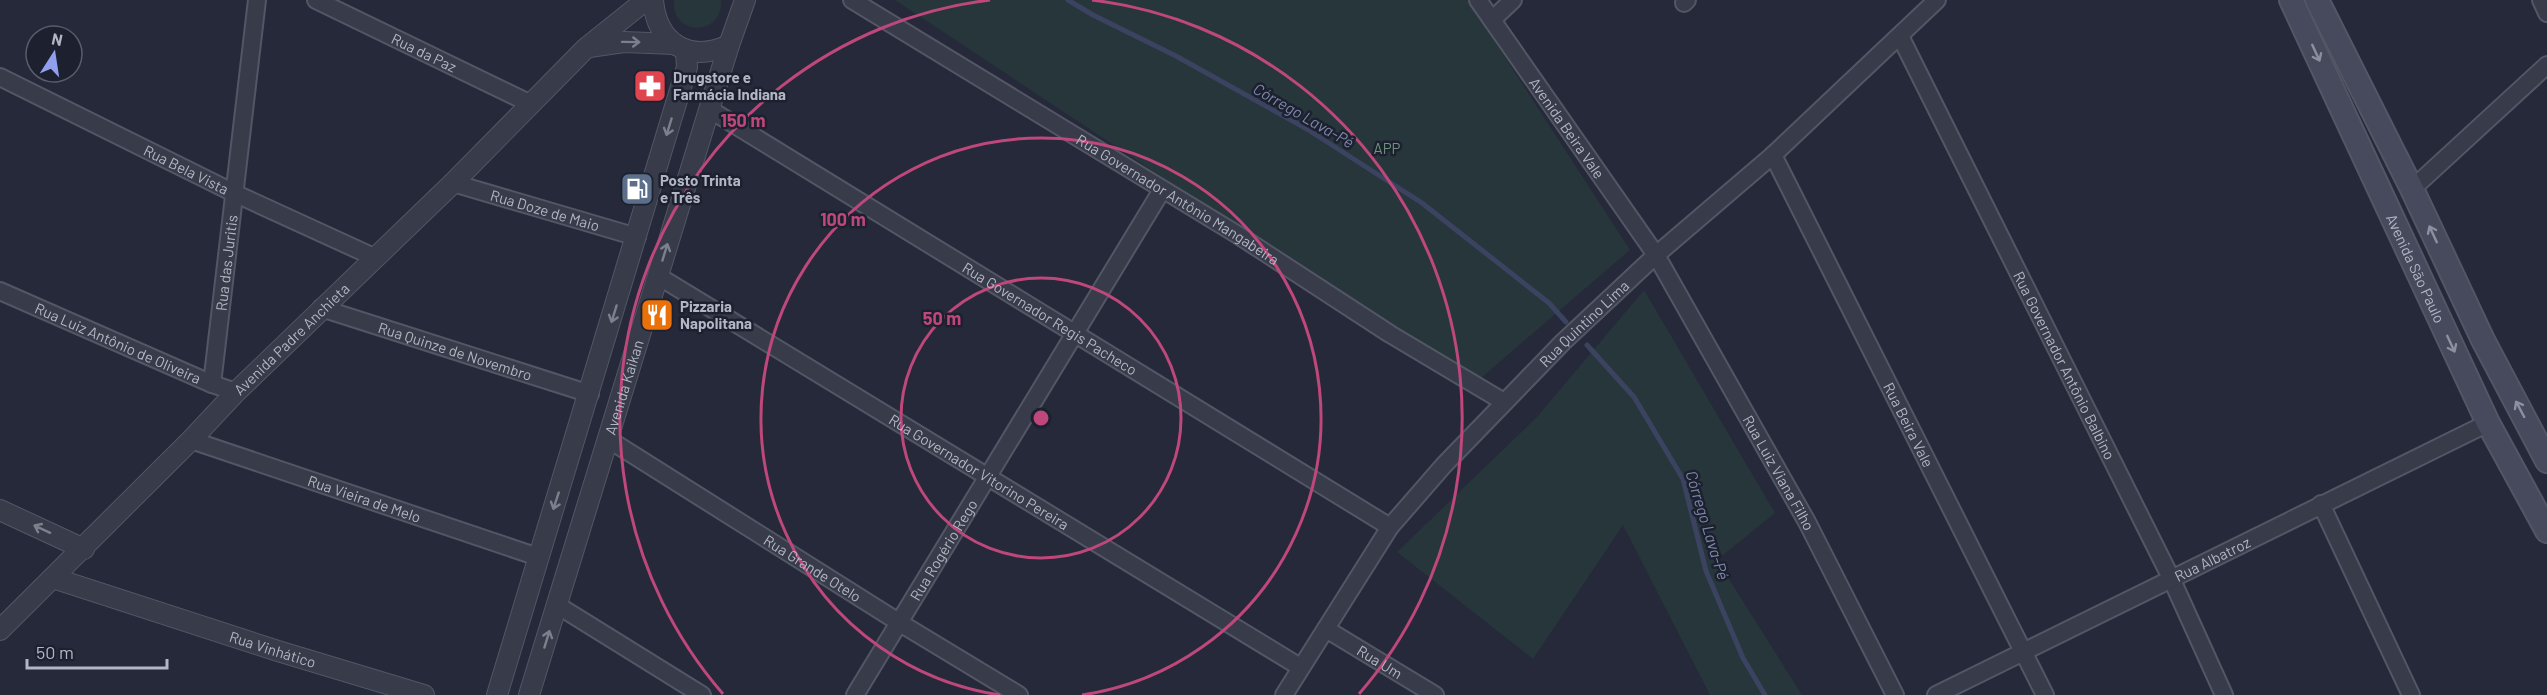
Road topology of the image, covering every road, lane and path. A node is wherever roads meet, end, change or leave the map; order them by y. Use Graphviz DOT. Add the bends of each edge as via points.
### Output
graph roads {
  1 [pos="257,0"];
  2 [pos="316,0"];
  3 [pos="646,0"];
  4 [pos="653,0"];
  5 [pos="745,0"];
  6 [pos="852,0"];
  7 [pos="1478,0"];
  8 [pos="1513,0"];
  9 [pos="1937,0"];
  10 [pos="2291,0"];
  11 [pos="2317,0"];
  12 [pos="2541,0"];
  13 [pos="2547,13"];
  14 [pos="1492,20"];
  15 [pos="1900,36"];
  16 [pos="729,45"];
  17 [pos="681,47"];
  18 [pos="586,48"];
  19 [pos="2547,65"];
  20 [pos="0,77"];
  21 [pos="531,104"];
  22 [pos="709,109"];
  23 [pos="1773,155"];
  24 [pos="453,183"];
  25 [pos="2412,189"];
  26 [pos="1162,190"];
  27 [pos="234,193"];
  28 [pos="637,237"];
  29 [pos="1656,255"];
  30 [pos="376,258"];
  31 [pos="658,276"];
  32 [pos="0,291"];
  33 [pos="321,308"];
  34 [pos="1075,334"];
  35 [pos="212,384"];
  36 [pos="236,392"];
  37 [pos="590,394"];
  38 [pos="1504,402"];
  39 [pos="2488,423"];
  40 [pos="608,439"];
  41 [pos="191,440"];
  42 [pos="2547,461"];
  43 [pos="989,478"];
  44 [pos="2320,504"];
  45 [pos="0,510"];
  46 [pos="1390,527"];
  47 [pos="2547,531"];
  48 [pos="84,549"];
  49 [pos="538,557"];
  50 [pos="53,578"];
  51 [pos="2171,578"];
  52 [pos="557,605"];
  53 [pos="900,623"];
  54 [pos="1326,628"];
  55 [pos="0,630"];
  56 [pos="2024,652"];
  57 [pos="1300,667"];
  58 [pos="424,695"];
  59 [pos="497,695"];
  60 [pos="529,695"];
  61 [pos="702,695"];
  62 [pos="855,695"];
  63 [pos="1019,695"];
  64 [pos="1284,695"];
  65 [pos="1435,695"];
  66 [pos="1895,695"];
  67 [pos="1936,695"];
  68 [pos="2044,695"];
  69 [pos="2224,695"];
  70 [pos="2411,695"];
  1 -- 27 [label="street, Rua das Juritis"];
  2 -- 21 [label="street, Rua da Paz"];
  3 -- 18 [label="street, Avenida Padre Anchieta"];
  4 -- 17 [label="street" via="658,26"];
  5 -- 16 [label="street"];
  6 -- 26 [label="street, Rua Governador Antônio Mangabeira"];
  7 -- 14 [label="street, Avenida Beira Vale"];
  8 -- 14 [label="street"];
  9 -- 15 [label="street, Rua Quintino Lima"];
  10 -- 39 [label="main road, Avenida São Paulo, one-way"];
  11 -- 25 [label="main road, Avenida São Paulo"];
  12 -- 13 [label="street"];
  14 -- 29 [label="street, Avenida Beira Vale"];
  15 -- 23 [label="street, Rua Quintino Lima"];
  15 -- 51 [label="street, Rua Governador Antônio Balbino"];
  16 -- 17 [label="street" via="705,54"];
  16 -- 22 [label="street, Avenida Kaikan"];
  18 -- 17 [label="street, one-way" via="624,42"];
  17 -- 28 [label="street, Avenida Kaikan, one-way" via="687,67"];
  18 -- 21 [label="street, Avenida Padre Anchieta"];
  19 -- 25 [label="street"];
  20 -- 27 [label="street, Rua Bela Vista"];
  21 -- 24 [label="street, Avenida Padre Anchieta"];
  31 -- 22 [label="street, Avenida Kaikan, one-way"];
  22 -- 34 [label="street, Rua Governador Regis Pacheco"];
  23 -- 29 [label="street, Rua Quintino Lima"];
  23 -- 56 [label="street, Rua Beira Vale"];
  24 -- 28 [label="street, Rua Doze de Maio"];
  24 -- 30 [label="street, Avenida Padre Anchieta"];
  42 -- 25 [label="main road, Avenida São Paulo, one-way"];
  26 -- 34 [label="street, Rua Rogério Rego"];
  26 -- 38 [label="street, Rua Governador Antônio Mangabeira"];
  27 -- 30 [label="street, Rua Bela Vista"];
  27 -- 35 [label="street, Rua das Juritis"];
  28 -- 37 [label="street, Avenida Kaikan, one-way"];
  29 -- 38 [label="street, Rua Quintino Lima"];
  29 -- 66 [label="street, Rua Luiz Viana Filho" via="1807,522"];
  30 -- 33 [label="street, Avenida Padre Anchieta"];
  31 -- 40 [label="street, Avenida Kaikan"];
  31 -- 43 [label="street, Rua Governador Vitorino Pereira"];
  32 -- 35 [label="street, Rua Luiz Antônio de Oliveira"];
  33 -- 36 [label="street, Avenida Padre Anchieta"];
  33 -- 37 [label="street, Rua Quinze de Novembro"];
  34 -- 43 [label="street, Rua Rogério Rego"];
  34 -- 46 [label="street, Rua Governador Regis Pacheco"];
  35 -- 36 [label="street, Rua Luiz Antônio de Oliveira"];
  36 -- 41 [label="street, Avenida Padre Anchieta"];
  37 -- 49 [label="street, Avenida Kaikan, one-way"];
  38 -- 46 [label="street, Rua Quintino Lima"];
  39 -- 44 [label="street, Rua Albatroz"];
  39 -- 47 [label="main road, Avenida São Paulo"];
  40 -- 52 [label="street, Avenida Kaikan"];
  40 -- 53 [label="street, Rua Grande Otelo"];
  41 -- 48 [label="street, Avenida Padre Anchieta"];
  41 -- 49 [label="street, Rua Vieira de Melo"];
  43 -- 53 [label="street, Rua Rogério Rego"];
  43 -- 57 [label="street, Rua Governador Vitorino Pereira"];
  44 -- 51 [label="street, Rua Albatroz"];
  44 -- 70 [label="street"];
  48 -- 45 [label="street, one-way"];
  46 -- 54 [label="street, Rua Quintino Lima"];
  48 -- 50 [label="street, Avenida Padre Anchieta"];
  49 -- 59 [label="street, Avenida Kaikan"];
  50 -- 55 [label="street, Avenida Padre Anchieta"];
  50 -- 58 [label="street, Rua Vinhático"];
  51 -- 56 [label="street, Rua Albatroz"];
  51 -- 69 [label="street, Rua Governador Antônio Balbino"];
  60 -- 52 [label="street, Avenida Kaikan, one-way"];
  52 -- 61 [label="street"];
  53 -- 62 [label="street, Rua Rogério Rego"];
  53 -- 63 [label="street, Rua Grande Otelo"];
  54 -- 57 [label="street, Rua Quintino Lima"];
  54 -- 65 [label="street, Rua Um"];
  56 -- 67 [label="street, Rua Albatroz"];
  56 -- 68 [label="street, Rua Beira Vale"];
  57 -- 64 [label="street, Rua Quintino Lima"];
}
